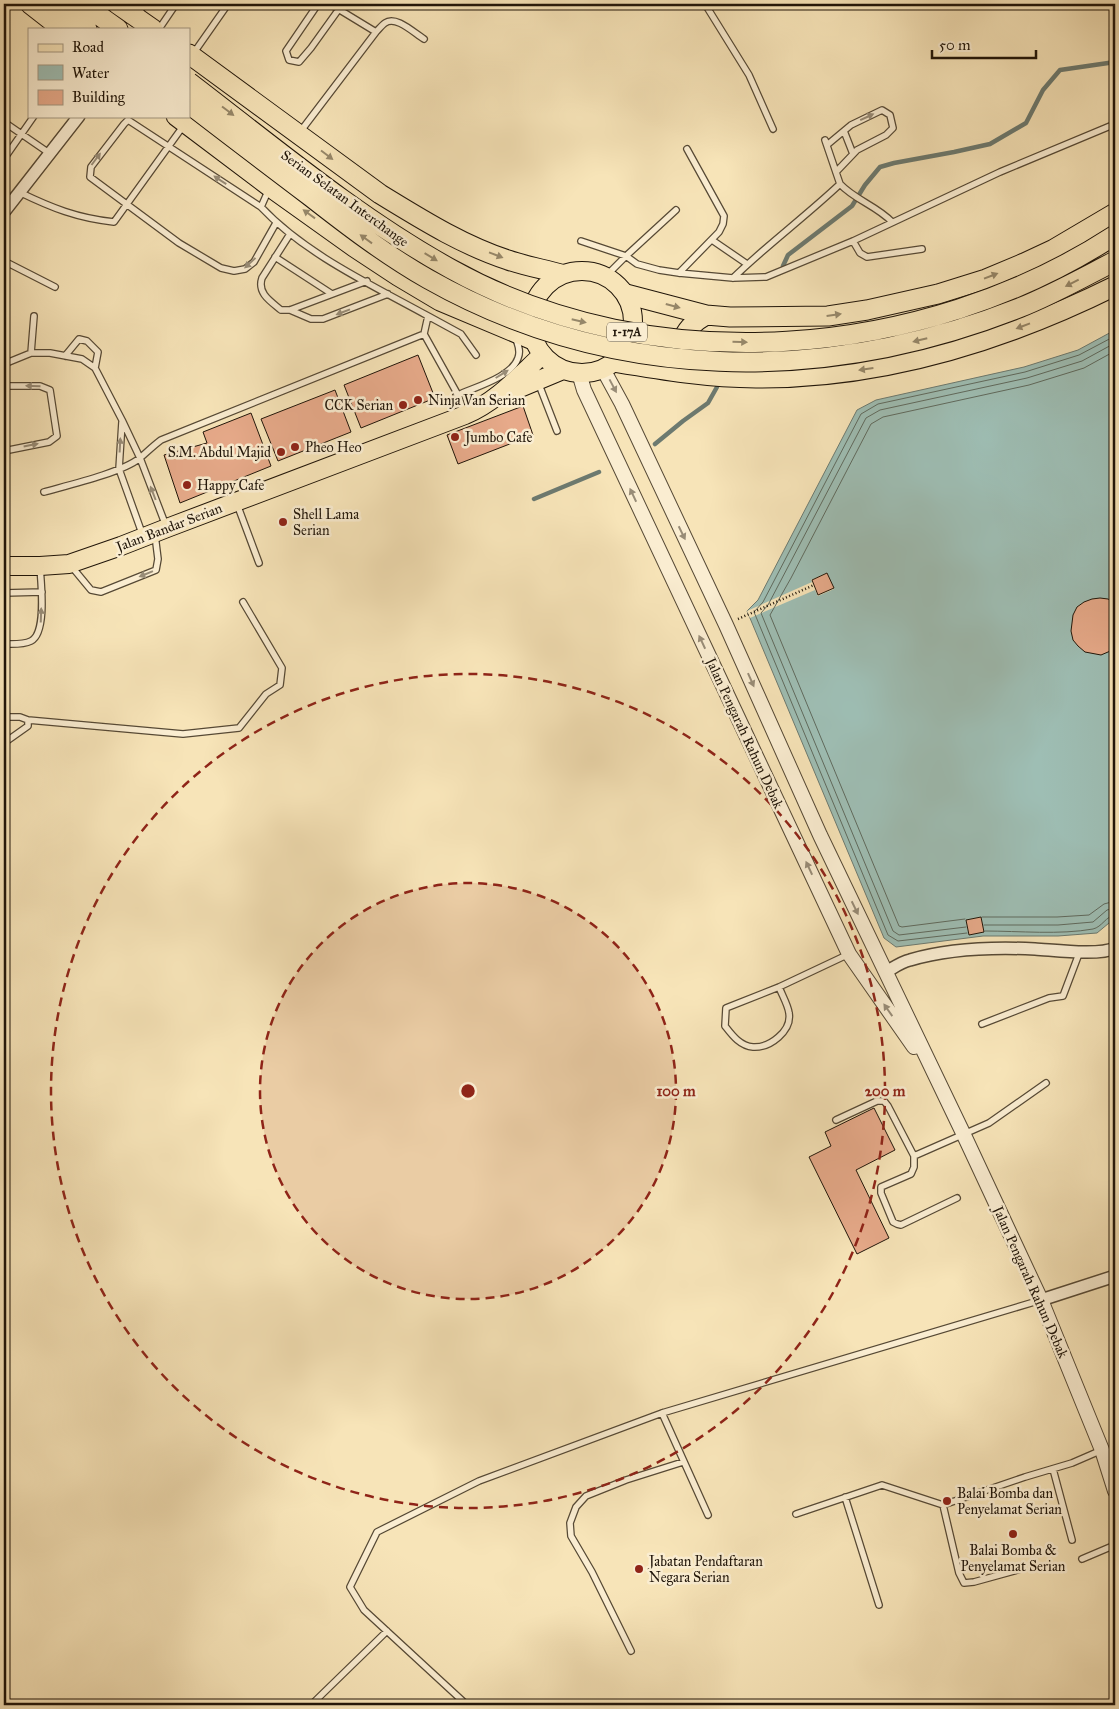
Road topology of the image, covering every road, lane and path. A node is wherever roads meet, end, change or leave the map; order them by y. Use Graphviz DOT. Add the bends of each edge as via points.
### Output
graph roads {
  1 [pos="30,4"];
  2 [pos="53,4"];
  3 [pos="83,4"];
  4 [pos="117,4"];
  5 [pos="176,4"];
  6 [pos="228,4"];
  7 [pos="318,4"];
  8 [pos="330,4"];
  9 [pos="705,4"];
  10 [pos="339,9"];
  11 [pos="140,10"];
  12 [pos="58,27"];
  13 [pos="86,28"];
  14 [pos="117,28"];
  15 [pos="152,28"];
  16 [pos="160,28"];
  17 [pos="376,32"];
  18 [pos="424,39"];
  19 [pos="190,55"];
  20 [pos="190,83"];
  21 [pos="190,105"];
  22 [pos="33,118"];
  23 [pos="77,118"];
  24 [pos="181,120"];
  25 [pos="4,122"];
  26 [pos="1115,124"];
  27 [pos="773,129"];
  28 [pos="844,131"];
  29 [pos="21,134"];
  30 [pos="299,134"];
  31 [pos="169,147"];
  32 [pos="687,149"];
  33 [pos="49,153"];
  34 [pos="853,154"];
  35 [pos="4,159"];
  36 [pos="836,172"];
  37 [pos="840,184"];
  38 [pos="270,187"];
  39 [pos="18,192"];
  40 [pos="128,204"];
  41 [pos="261,207"];
  42 [pos="676,210"];
  43 [pos="4,212"];
  44 [pos="1115,213"];
  45 [pos="892,222"];
  46 [pos="276,223"];
  47 [pos="290,234"];
  48 [pos="1115,235"];
  49 [pos="712,240"];
  50 [pos="581,241"];
  51 [pos="854,241"];
  52 [pos="922,248"];
  53 [pos="626,256"];
  54 [pos="275,257"];
  55 [pos="4,261"];
  56 [pos="1115,261"];
  57 [pos="747,264"];
  58 [pos="679,273"];
  59 [pos="561,274"];
  60 [pos="606,276"];
  61 [pos="733,278"];
  62 [pos="367,281"];
  63 [pos="1115,286"];
  64 [pos="55,287"];
  65 [pos="332,294"];
  66 [pos="388,294"];
  67 [pos="626,294"];
  68 [pos="290,310"];
  69 [pos="706,315"];
  70 [pos="34,316"];
  71 [pos="428,316"];
  72 [pos="514,333"];
  73 [pos="424,334"];
  74 [pos="538,348"];
  75 [pos="31,353"];
  76 [pos="476,355"];
  77 [pos="65,356"];
  78 [pos="4,364"];
  79 [pos="608,365"];
  80 [pos="95,368"];
  81 [pos="571,372"];
  82 [pos="702,375"];
  83 [pos="538,380"];
  84 [pos="4,386"];
  85 [pos="458,395"];
  86 [pos="496,398"];
  87 [pos="465,415"];
  88 [pos="122,420"];
  89 [pos="557,431"];
  90 [pos="4,451"];
  91 [pos="140,458"];
  92 [pos="119,469"];
  93 [pos="44,492"];
  94 [pos="236,502"];
  95 [pos="155,532"];
  96 [pos="259,563"];
  97 [pos="69,564"];
  98 [pos="4,566"];
  99 [pos="40,566"];
  100 [pos="814,585"];
  101 [pos="42,592"];
  102 [pos="4,593"];
  103 [pos="244,602"];
  104 [pos="726,625"];
  105 [pos="4,644"];
  106 [pos="4,716"];
  107 [pos="28,720"];
  108 [pos="4,743"];
  109 [pos="1115,948"];
  110 [pos="1080,951"];
  111 [pos="849,954"];
  112 [pos="886,972"];
  113 [pos="778,987"];
  114 [pos="982,1024"];
  115 [pos="936,1078"];
  116 [pos="1046,1083"];
  117 [pos="836,1120"];
  118 [pos="963,1133"];
  119 [pos="914,1156"];
  120 [pos="958,1198"];
  121 [pos="1115,1276"];
  122 [pos="1041,1300"];
  123 [pos="662,1413"];
  124 [pos="1102,1450"];
  125 [pos="683,1462"];
  126 [pos="1053,1469"];
  127 [pos="1115,1491"];
  128 [pos="845,1497"];
  129 [pos="943,1504"];
  130 [pos="796,1514"];
  131 [pos="708,1515"];
  132 [pos="1072,1540"];
  133 [pos="1115,1545"];
  134 [pos="1082,1559"];
  135 [pos="1021,1569"];
  136 [pos="879,1605"];
  137 [pos="387,1631"];
  138 [pos="631,1651"];
  139 [pos="311,1705"];
  140 [pos="467,1705"];
  1 -- 12 [label="highway"];
  2 -- 13 [label="highway"];
  3 -- 14 [label="highway"];
  4 -- 11 [label="highway"];
  5 -- 16 [label="lane"];
  6 -- 19 [label="lane"];
  7 -- 10 [label="lane" via="286,51 289,60 299,62"];
  8 -- 10 [label="lane"];
  9 -- 27 [label="lane" via="749,75"];
  10 -- 17 [label="lane"];
  11 -- 15 [label="highway"];
  17 -- 18 [label="lane" via="385,22 392,20"];
  17 -- 30 [label="lane"];
  19 -- 30 [label="highway"];
  20 -- 48 [label="highway, Serian Selatan Interchange / 1-17A, one-way, bridge" via="355,208 453,270 504,295 562,317 630,333 694,342 754,343 813,339 907,323 1012,290 1055,271"];
  56 -- 21 [label="highway, Serian Selatan Interchange / 1-17A, one-way, bridge" via="1020,308 922,340 820,358 766,362 710,362 659,357 598,346 552,333 485,307 428,279 342,221"];
  22 -- 29 [label="lane"];
  23 -- 33 [label="street"];
  24 -- 31 [label="lane"];
  24 -- 38 [label="highway"];
  25 -- 29 [label="lane"];
  26 -- 45 [label="lane"];
  28 -- 34 [label="lane"];
  28 -- 34 [label="lane, one-way" via="882,110 890,115 893,128"];
  28 -- 36 [label="lane" via="826,142"];
  29 -- 33 [label="lane"];
  29 -- 35 [label="lane"];
  30 -- 59 [label="highway, one-way" via="380,194 447,234 508,260"];
  31 -- 40 [label="lane"];
  40 -- 31 [label="lane, one-way" via="90,177 91,167 128,120"];
  41 -- 31 [label="lane, one-way"];
  32 -- 49 [label="lane" via="724,216 723,224"];
  33 -- 39 [label="street"];
  34 -- 36 [label="lane"];
  36 -- 37 [label="lane"];
  37 -- 45 [label="lane" via="848,193"];
  37 -- 57 [label="lane"];
  38 -- 41 [label="lane"];
  72 -- 38 [label="highway, one-way" via="440,301 398,276"];
  39 -- 40 [label="lane" via="89,220 114,222"];
  39 -- 43 [label="street"];
  46 -- 40 [label="lane, one-way" via="254,262 245,269 234,271 221,268 180,243"];
  41 -- 46 [label="lane"];
  42 -- 53 [label="lane"];
  69 -- 44 [label="highway, one-way" via="756,318 828,316 938,294 1024,264"];
  45 -- 51 [label="lane"];
  46 -- 47 [label="lane"];
  47 -- 54 [label="lane"];
  47 -- 62 [label="lane"];
  49 -- 57 [label="lane"];
  49 -- 58 [label="lane"];
  50 -- 53 [label="lane"];
  51 -- 52 [label="lane" via="860,253 867,257"];
  51 -- 61 [label="lane" via="766,277"];
  53 -- 58 [label="lane" via="637,264"];
  53 -- 60 [label="lane"];
  54 -- 65 [label="lane"];
  54 -- 68 [label="lane" via="260,285 275,305 281,310"];
  55 -- 64 [label="lane"];
  57 -- 61 [label="lane"];
  58 -- 61 [label="lane"];
  59 -- 60 [label="main road" via="592,270"];
  59 -- 74 [label="main road" via="539,292 533,305 530,319"];
  60 -- 67 [label="main road"];
  62 -- 65 [label="lane"];
  62 -- 66 [label="lane"];
  63 -- 82 [label="highway, one-way" via="1071,308 1004,334 930,357 824,374 756,378"];
  65 -- 68 [label="lane"];
  66 -- 68 [label="lane, one-way" via="323,319 311,319"];
  66 -- 71 [label="lane"];
  67 -- 69 [label="highway, one-way"];
  67 -- 79 [label="main road, 1-17A" via="632,309 630,341 621,355"];
  69 -- 82 [label="highway" via="686,332 682,348 687,363"];
  70 -- 75 [label="lane"];
  71 -- 73 [label="lane"];
  71 -- 76 [label="lane" via="461,334"];
  72 -- 74 [label="highway"];
  85 -- 72 [label="lane, one-way" via="502,376 514,364 519,348"];
  73 -- 85 [label="lane"];
  73 -- 91 [label="lane" via="161,440"];
  74 -- 81 [label="main road" via="551,364"];
  74 -- 86 [label="main road, Jalan Bandar Serian"];
  75 -- 77 [label="lane"];
  75 -- 78 [label="lane"];
  77 -- 80 [label="lane" via="82,359"];
  77 -- 80 [label="lane" via="78,339 87,341 98,352"];
  79 -- 81 [label="main road" via="591,372"];
  79 -- 82 [label="highway"];
  79 -- 104 [label="street, Jalan Pengarah Rahun Debak, one-way" via="622,404"];
  80 -- 88 [label="lane"];
  81 -- 83 [label="main road, Jalan Bandar Serian"];
  111 -- 81 [label="street, Jalan Pengarah Rahun Debak, one-way" via="584,390"];
  83 -- 86 [label="main road, Jalan Bandar Serian"];
  83 -- 89 [label="lane"];
  90 -- 84 [label="lane, one-way" via="49,442 57,436 50,390 40,386"];
  85 -- 87 [label="lane"];
  86 -- 87 [label="main road, Jalan Bandar Serian"];
  87 -- 94 [label="main road, Jalan Bandar Serian"];
  88 -- 91 [label="lane"];
  92 -- 88 [label="lane, one-way"];
  91 -- 92 [label="lane"];
  95 -- 91 [label="lane, one-way"];
  92 -- 93 [label="lane"];
  92 -- 95 [label="lane"];
  94 -- 95 [label="main road, Jalan Bandar Serian"];
  94 -- 96 [label="lane"];
  95 -- 97 [label="main road, Jalan Bandar Serian"];
  95 -- 97 [label="lane, one-way" via="156,570 102,592 91,590"];
  97 -- 99 [label="main road, Jalan Bandar Serian"];
  98 -- 99 [label="main road, Jalan Bandar Serian"];
  99 -- 101 [label="lane"];
  100 -- 104 [label="path"];
  101 -- 102 [label="lane"];
  105 -- 101 [label="lane, one-way" via="31,641 38,635"];
  103 -- 107 [label="lane" via="282,668 280,685 266,694 239,728 183,734"];
  104 -- 112 [label="street, Jalan Pengarah Rahun Debak, one-way" via="820,835"];
  106 -- 107 [label="lane"];
  107 -- 108 [label="lane" via="23,731"];
  109 -- 110 [label="street"];
  110 -- 112 [label="street" via="959,950 908,960"];
  110 -- 114 [label="lane" via="1062,996"];
  111 -- 113 [label="lane"];
  115 -- 111 [label="street, Jalan Pengarah Rahun Debak, one-way"];
  112 -- 115 [label="street, Jalan Pengarah Rahun Debak"];
  113 -- 113 [label="lane" via="726,1008 725,1026 737,1041 753,1047 774,1043 785,1030 790,1014"];
  115 -- 118 [label="street, Jalan Pengarah Rahun Debak"];
  116 -- 118 [label="lane" via="988,1123"];
  117 -- 119 [label="lane" via="877,1101 884,1101"];
  118 -- 119 [label="lane"];
  118 -- 122 [label="street, Jalan Pengarah Rahun Debak"];
  119 -- 120 [label="lane" via="911,1174 881,1187 894,1222 901,1225"];
  121 -- 122 [label="street"];
  122 -- 123 [label="lane"];
  122 -- 124 [label="street, Jalan Pengarah Rahun Debak"];
  123 -- 125 [label="lane"];
  123 -- 137 [label="lane" via="479,1481 377,1532 350,1587 364,1610"];
  124 -- 126 [label="lane"];
  124 -- 127 [label="street, Jalan Pengarah Rahun Debak"];
  125 -- 131 [label="lane"];
  125 -- 138 [label="lane" via="586,1496 570,1523 571,1536"];
  126 -- 129 [label="lane"];
  126 -- 132 [label="lane"];
  128 -- 129 [label="lane" via="882,1485"];
  128 -- 130 [label="lane"];
  128 -- 136 [label="lane"];
  129 -- 135 [label="lane" via="964,1583"];
  133 -- 134 [label="lane"];
  137 -- 139 [label="lane"];
  137 -- 140 [label="lane"];
}
